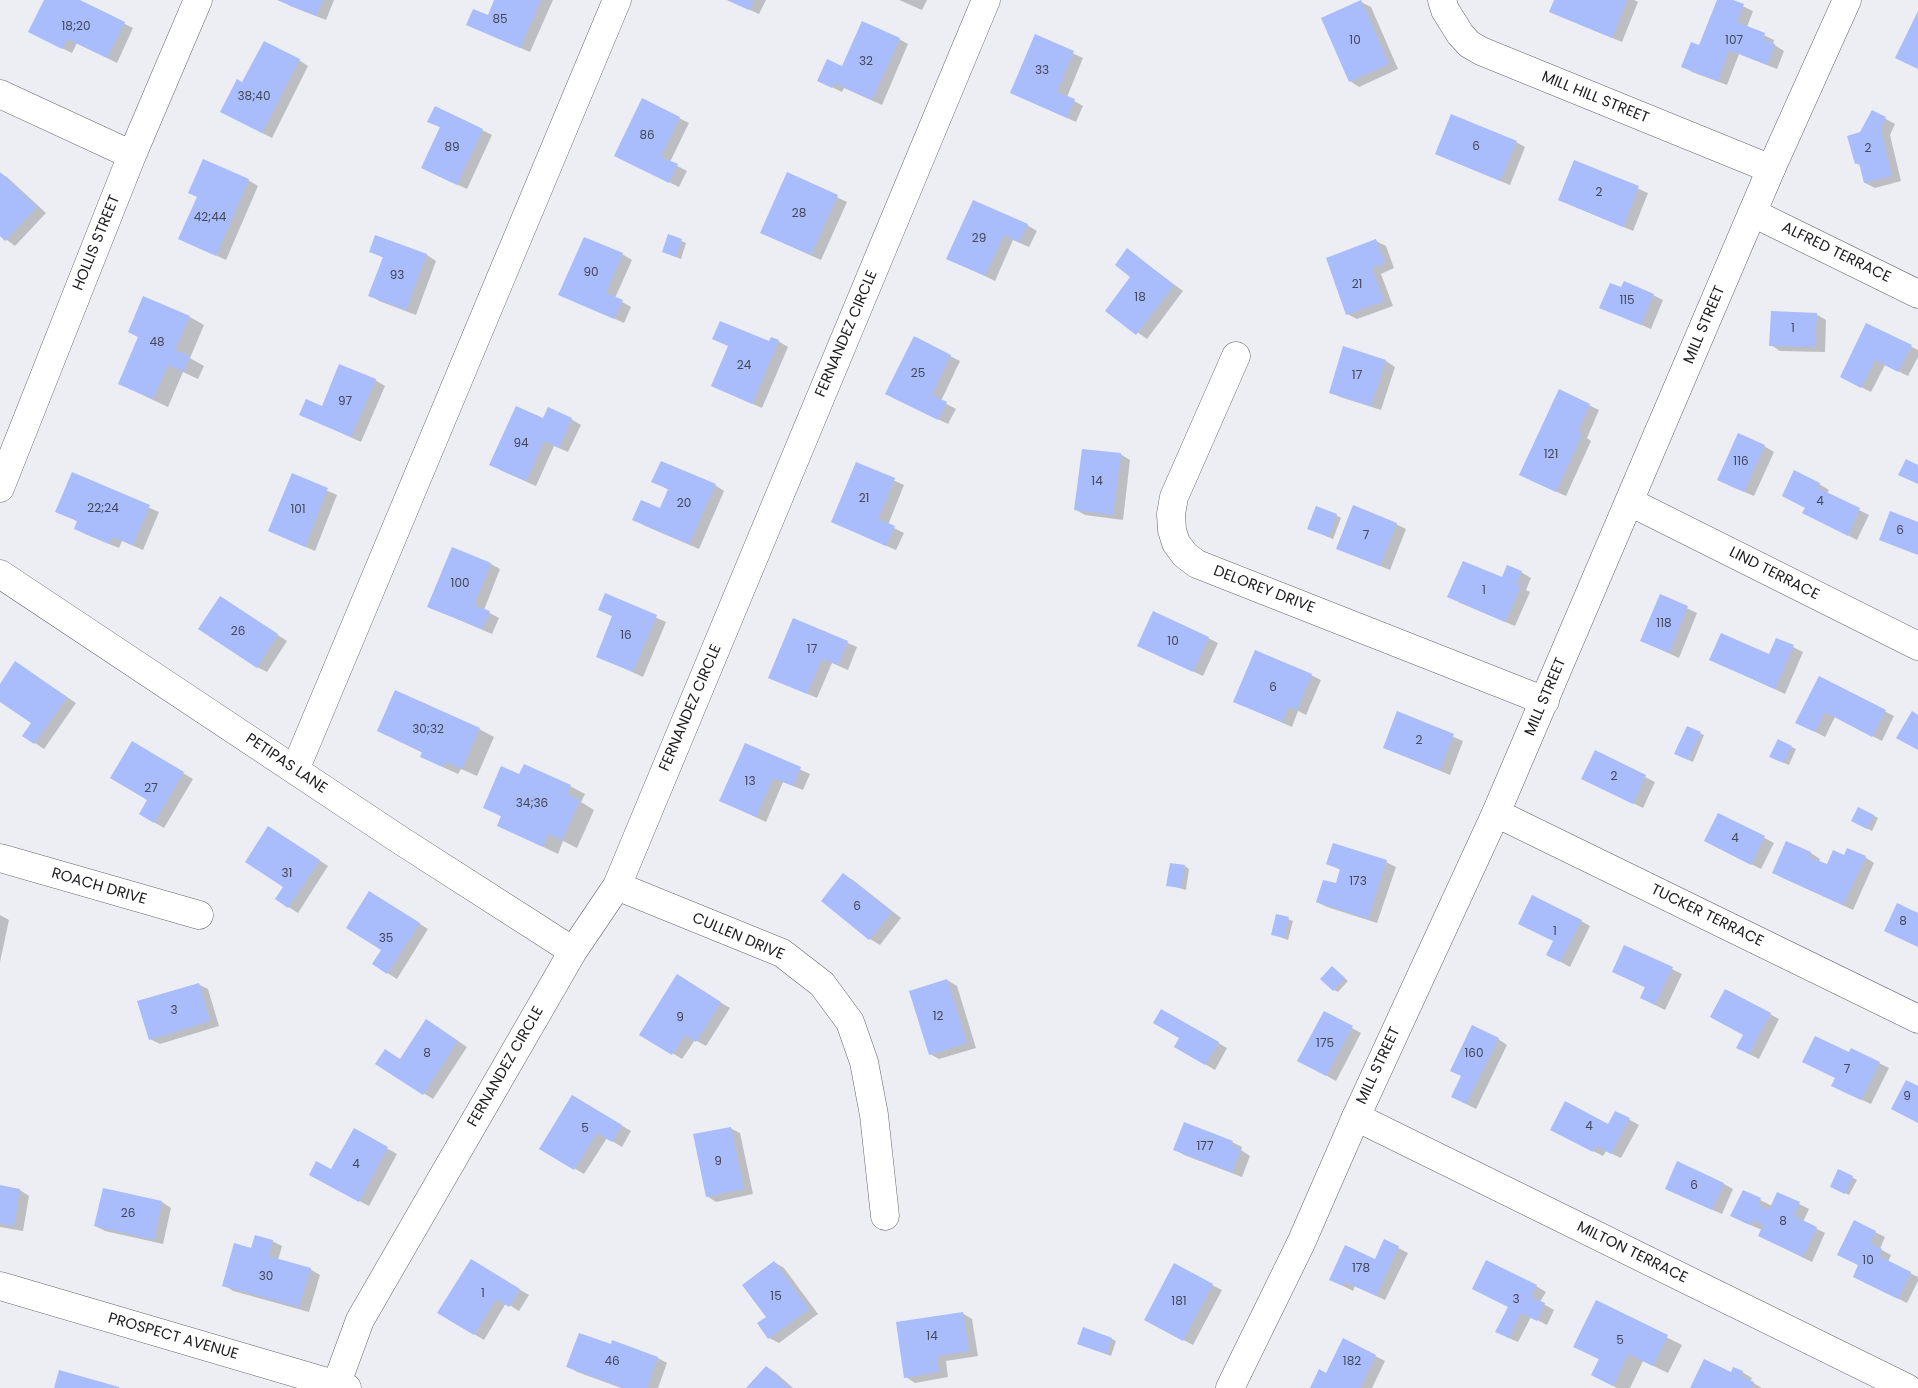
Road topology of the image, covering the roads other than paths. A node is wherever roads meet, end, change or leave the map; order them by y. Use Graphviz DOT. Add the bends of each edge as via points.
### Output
graph roads {
  1 [pos="198,0"];
  2 [pos="617,0"];
  3 [pos="986,0"];
  4 [pos="1442,0"];
  5 [pos="1847,0"];
  6 [pos="0,94"];
  7 [pos="132,155"];
  8 [pos="1771,169"];
  9 [pos="1753,213"];
  10 [pos="1918,294"];
  11 [pos="1236,356"];
  12 [pos="0,488"];
  13 [pos="1630,502"];
  14 [pos="0,574"];
  15 [pos="1918,646"];
  16 [pos="1545,701"];
  17 [pos="295,770"];
  18 [pos="1496,813"];
  19 [pos="0,858"];
  20 [pos="617,886"];
  21 [pos="199,914"];
  22 [pos="573,951"];
  23 [pos="1918,1019"];
  24 [pos="1356,1117"];
  25 [pos="885,1216"];
  26 [pos="0,1286"];
  27 [pos="339,1387"];
  28 [pos="1230,1388"];
  29 [pos="1907,1388"];
  1 -- 7 [label="street, HOLLIS STREET"];
  2 -- 17 [label="street"];
  3 -- 20 [label="street, FERNANDEZ CIRCLE"];
  4 -- 8 [label="street, MILL HILL STREET" via="1460,34 1480,51"];
  5 -- 8 [label="street, MILL STREET"];
  6 -- 7 [label="street"];
  7 -- 12 [label="street, HOLLIS STREET"];
  8 -- 9 [label="street, MILL STREET"];
  9 -- 10 [label="street, ALFRED TERRACE"];
  9 -- 13 [label="street, MILL STREET"];
  11 -- 16 [label="street, DELOREY DRIVE" via="1174,497 1172,530 1185,555 1197,564"];
  13 -- 15 [label="street, LIND TERRACE"];
  13 -- 16 [label="street, MILL STREET"];
  14 -- 17 [label="street, PETIPAS LANE"];
  16 -- 18 [label="street, MILL STREET"];
  17 -- 22 [label="street, PETIPAS LANE"];
  18 -- 23 [label="street, TUCKER TERRACE"];
  18 -- 24 [label="street, MILL STREET"];
  19 -- 21 [label="street, ROACH DRIVE"];
  20 -- 22 [label="street, FERNANDEZ CIRCLE"];
  20 -- 25 [label="street, CULLEN DRIVE" via="782,953 822,984 850,1022 864,1062 874,1115"];
  22 -- 27 [label="street, FERNANDEZ CIRCLE" via="360,1320"];
  24 -- 28 [label="street, MILL STREET" via="1301,1243"];
  24 -- 29 [label="street, MILTON TERRACE"];
  26 -- 27 [label="street, PROSPECT AVENUE"];
}
